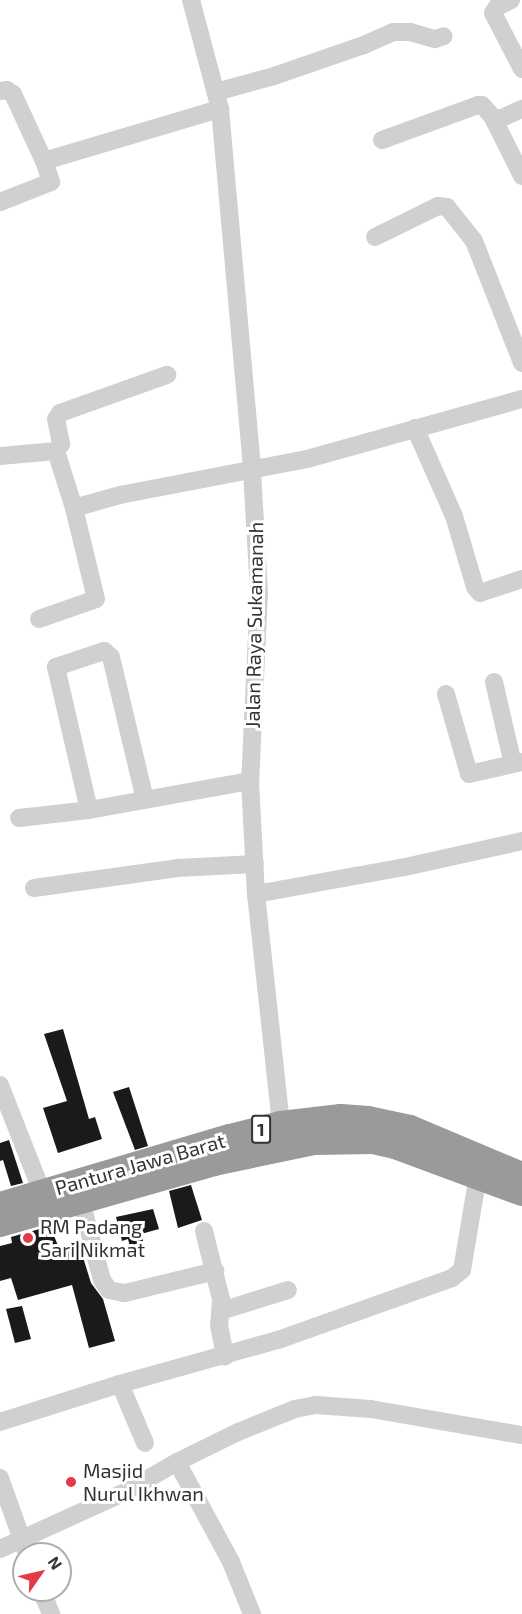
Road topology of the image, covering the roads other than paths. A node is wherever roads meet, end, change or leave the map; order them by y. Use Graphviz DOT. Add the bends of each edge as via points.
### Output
graph roads {
  1 [pos="191,0"];
  2 [pos="511,0"];
  3 [pos="444,36"];
  4 [pos="522,69"];
  5 [pos="0,91"];
  6 [pos="218,101"];
  7 [pos="522,109"];
  8 [pos="495,121"];
  9 [pos="382,140"];
  10 [pos="44,161"];
  11 [pos="522,175"];
  12 [pos="0,202"];
  13 [pos="375,237"];
  14 [pos="522,363"];
  15 [pos="166,375"];
  16 [pos="522,399"];
  17 [pos="415,428"];
  18 [pos="56,451"];
  19 [pos="0,456"];
  20 [pos="252,471"];
  21 [pos="74,508"];
  22 [pos="522,579"];
  23 [pos="39,619"];
  24 [pos="494,682"];
  25 [pos="446,694"];
  26 [pos="517,763"];
  27 [pos="250,781"];
  28 [pos="145,800"];
  29 [pos="89,810"];
  30 [pos="19,818"];
  31 [pos="522,841"];
  32 [pos="255,864"];
  33 [pos="34,888"];
  34 [pos="256,894"];
  35 [pos="0,1085"];
  36 [pos="283,1135"];
  37 [pos="478,1175"];
  38 [pos="522,1175"];
  39 [pos="42,1192"];
  40 [pos="522,1193"];
  41 [pos="81,1201"];
  42 [pos="0,1205"];
  43 [pos="0,1224"];
  44 [pos="204,1231"];
  45 [pos="215,1271"];
  46 [pos="288,1290"];
  47 [pos="221,1311"];
  48 [pos="225,1356"];
  49 [pos="120,1384"];
  50 [pos="0,1422"];
  51 [pos="522,1435"];
  52 [pos="145,1443"];
  53 [pos="177,1462"];
  54 [pos="0,1478"];
  55 [pos="23,1542"];
  56 [pos="31,1542"];
  57 [pos="252,1614"];
  1 -- 6 [label="street, Jalan Raya Sukamanah"];
  2 -- 4 [label="street" via="497,7 493,14"];
  3 -- 6 [label="street" via="428,39 410,32 393,32"];
  5 -- 10 [label="street" via="13,94"];
  6 -- 10 [label="street"];
  6 -- 20 [label="street, Jalan Raya Sukamanah"];
  7 -- 8 [label="street"];
  8 -- 9 [label="street" via="487,108 478,105"];
  8 -- 11 [label="street"];
  10 -- 12 [label="street" via="51,182"];
  13 -- 14 [label="street" via="438,206 447,207 474,241"];
  15 -- 18 [label="street" via="60,413 56,419 61,444"];
  16 -- 17 [label="street"];
  17 -- 20 [label="street"];
  17 -- 22 [label="street" via="454,516 475,587 480,593"];
  18 -- 19 [label="street"];
  18 -- 21 [label="street"];
  20 -- 21 [label="street" via="120,495"];
  20 -- 27 [label="street, Jalan Raya Sukamanah" via="259,593"];
  21 -- 23 [label="street" via="96,597 92,602"];
  24 -- 26 [label="street"];
  25 -- 26 [label="street" via="469,774"];
  27 -- 28 [label="street"];
  27 -- 32 [label="street, Jalan Raya Sukamanah"];
  28 -- 29 [label="street"];
  28 -- 29 [label="street" via="111,657 104,651 56,667"];
  29 -- 30 [label="street"];
  31 -- 34 [label="street"];
  32 -- 33 [label="street" via="178,868"];
  32 -- 34 [label="street, Jalan Raya Sukamanah"];
  34 -- 36 [label="street, Jalan Raya Sukamanah"];
  35 -- 39 [label="street"];
  36 -- 37 [label="highway, 1" via="314,1142 373,1141"];
  36 -- 38 [label="highway, Pantura Jawa Barat / 1" via="341,1117 393,1124 447,1142"];
  36 -- 39 [label="highway, Pantura Jawa Barat / 1" via="156,1158"];
  36 -- 41 [label="highway, 1"];
  37 -- 40 [label="highway, 1"];
  37 -- 48 [label="street" via="458,1275"];
  39 -- 42 [label="highway, Pantura Jawa Barat / 1"];
  41 -- 43 [label="highway, 1"];
  41 -- 45 [label="street" via="108,1290 125,1293"];
  44 -- 45 [label="street"];
  45 -- 47 [label="street"];
  46 -- 47 [label="street"];
  47 -- 48 [label="street" via="219,1325"];
  48 -- 49 [label="street"];
  49 -- 50 [label="street"];
  49 -- 52 [label="street"];
  51 -- 53 [label="street" via="371,1409 316,1405 282,1413"];
  53 -- 56 [label="street"];
  53 -- 57 [label="street" via="231,1562"];
  54 -- 55 [label="street"];
}
